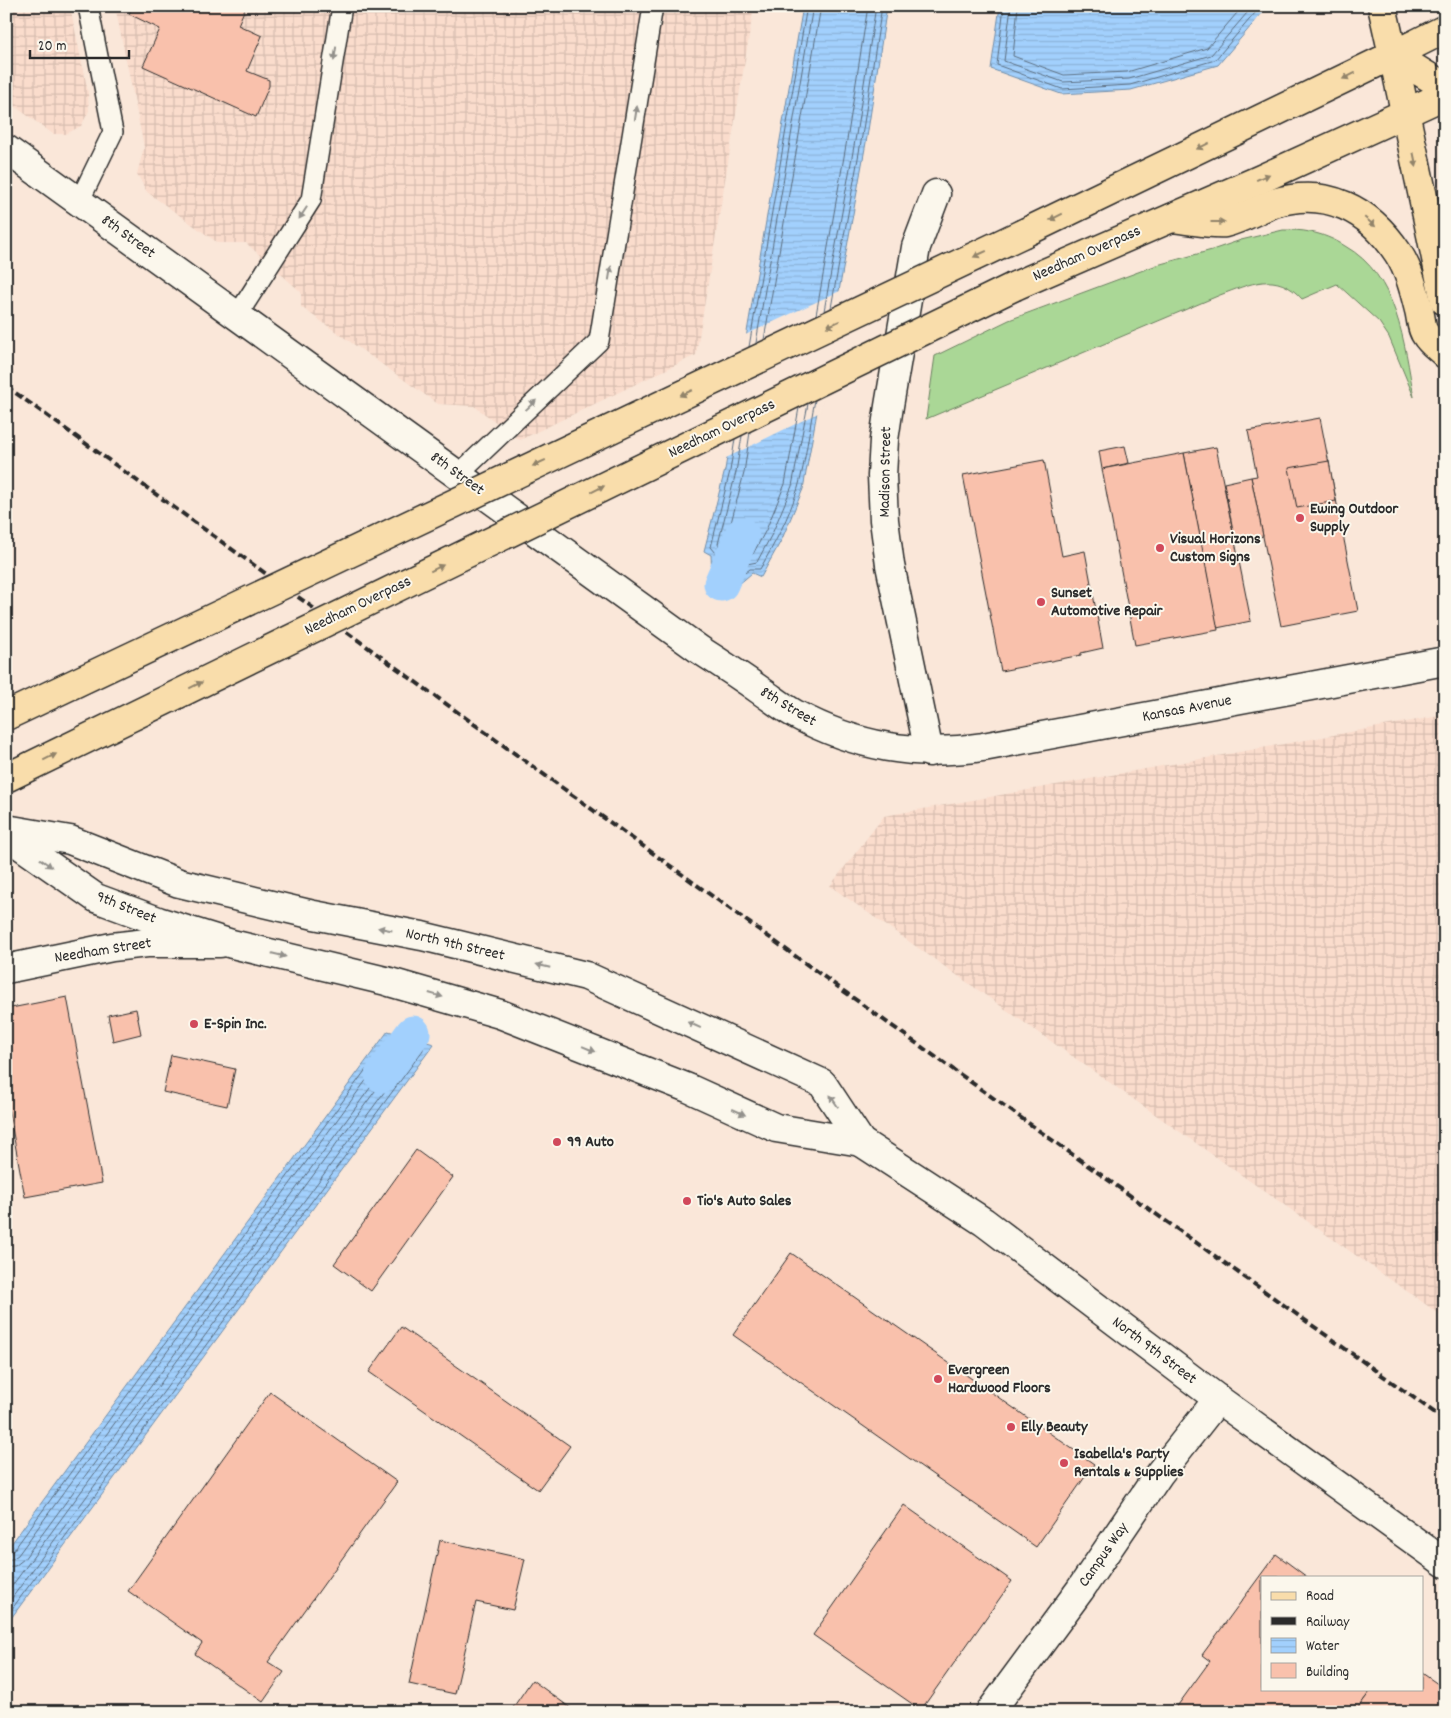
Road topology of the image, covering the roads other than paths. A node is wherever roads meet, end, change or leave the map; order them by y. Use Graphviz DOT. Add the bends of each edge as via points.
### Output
graph roads {
  1 [pos="88,6"];
  2 [pos="342,6"];
  3 [pos="653,6"];
  4 [pos="1382,6"];
  5 [pos="1445,29"];
  6 [pos="1393,55"];
  7 [pos="1445,87"];
  8 [pos="1445,95"];
  9 [pos="1405,112"];
  10 [pos="6,149"];
  11 [pos="936,194"];
  12 [pos="79,202"];
  13 [pos="1170,218"];
  14 [pos="1445,300"];
  15 [pos="237,316"];
  16 [pos="1445,354"];
  17 [pos="458,475"];
  18 [pos="1445,660"];
  19 [pos="6,716"];
  20 [pos="929,752"];
  21 [pos="6,778"];
  22 [pos="6,828"];
  23 [pos="6,835"];
  24 [pos="232,944"];
  25 [pos="6,969"];
  26 [pos="861,1142"];
  27 [pos="1218,1399"];
  28 [pos="1445,1563"];
  29 [pos="990,1712"];
  1 -- 12 [label="lane" via="113,132"];
  2 -- 15 [label="lane, one-way" via="311,200"];
  17 -- 3 [label="lane, one-way" via="599,341"];
  4 -- 6 [label="main road"];
  5 -- 6 [label="main road"];
  6 -- 7 [label="main road"];
  6 -- 9 [label="main road"];
  6 -- 19 [label="main road, one-way, bridge"];
  8 -- 9 [label="main road, Needham Overpass"];
  13 -- 9 [label="main road, Needham Overpass, one-way"];
  9 -- 14 [label="main road, one-way"];
  10 -- 12 [label="street, 8th Street"];
  11 -- 20 [label="street, Madison Street" via="916,247 889,406 882,476 890,565"];
  12 -- 15 [label="street, 8th Street"];
  13 -- 16 [label="main road, one-way" via="1224,223 1296,198 1318,198 1346,205 1383,233 1399,255 1415,292 1425,334"];
  21 -- 13 [label="main road, Needham Overpass, one-way, bridge" via="1015,286"];
  15 -- 17 [label="street, 8th Street"];
  17 -- 20 [label="street, 8th Street" via="700,650 794,713 829,731 863,743"];
  18 -- 20 [label="street, Kansas Avenue" via="983,748"];
  26 -- 22 [label="street, North 9th Street, one-way" via="822,1083 586,976 179,882 70,840"];
  23 -- 24 [label="street, 9th Street, one-way" via="96,898"];
  24 -- 25 [label="street, Needham Street" via="147,943"];
  24 -- 26 [label="street, North 9th Street, one-way" via="386,981 500,1014 688,1088 776,1128"];
  26 -- 27 [label="street, North 9th Street" via="984,1222"];
  27 -- 28 [label="street, North 9th Street"];
  27 -- 29 [label="street, Campus Way" via="1160,1474"];
}
